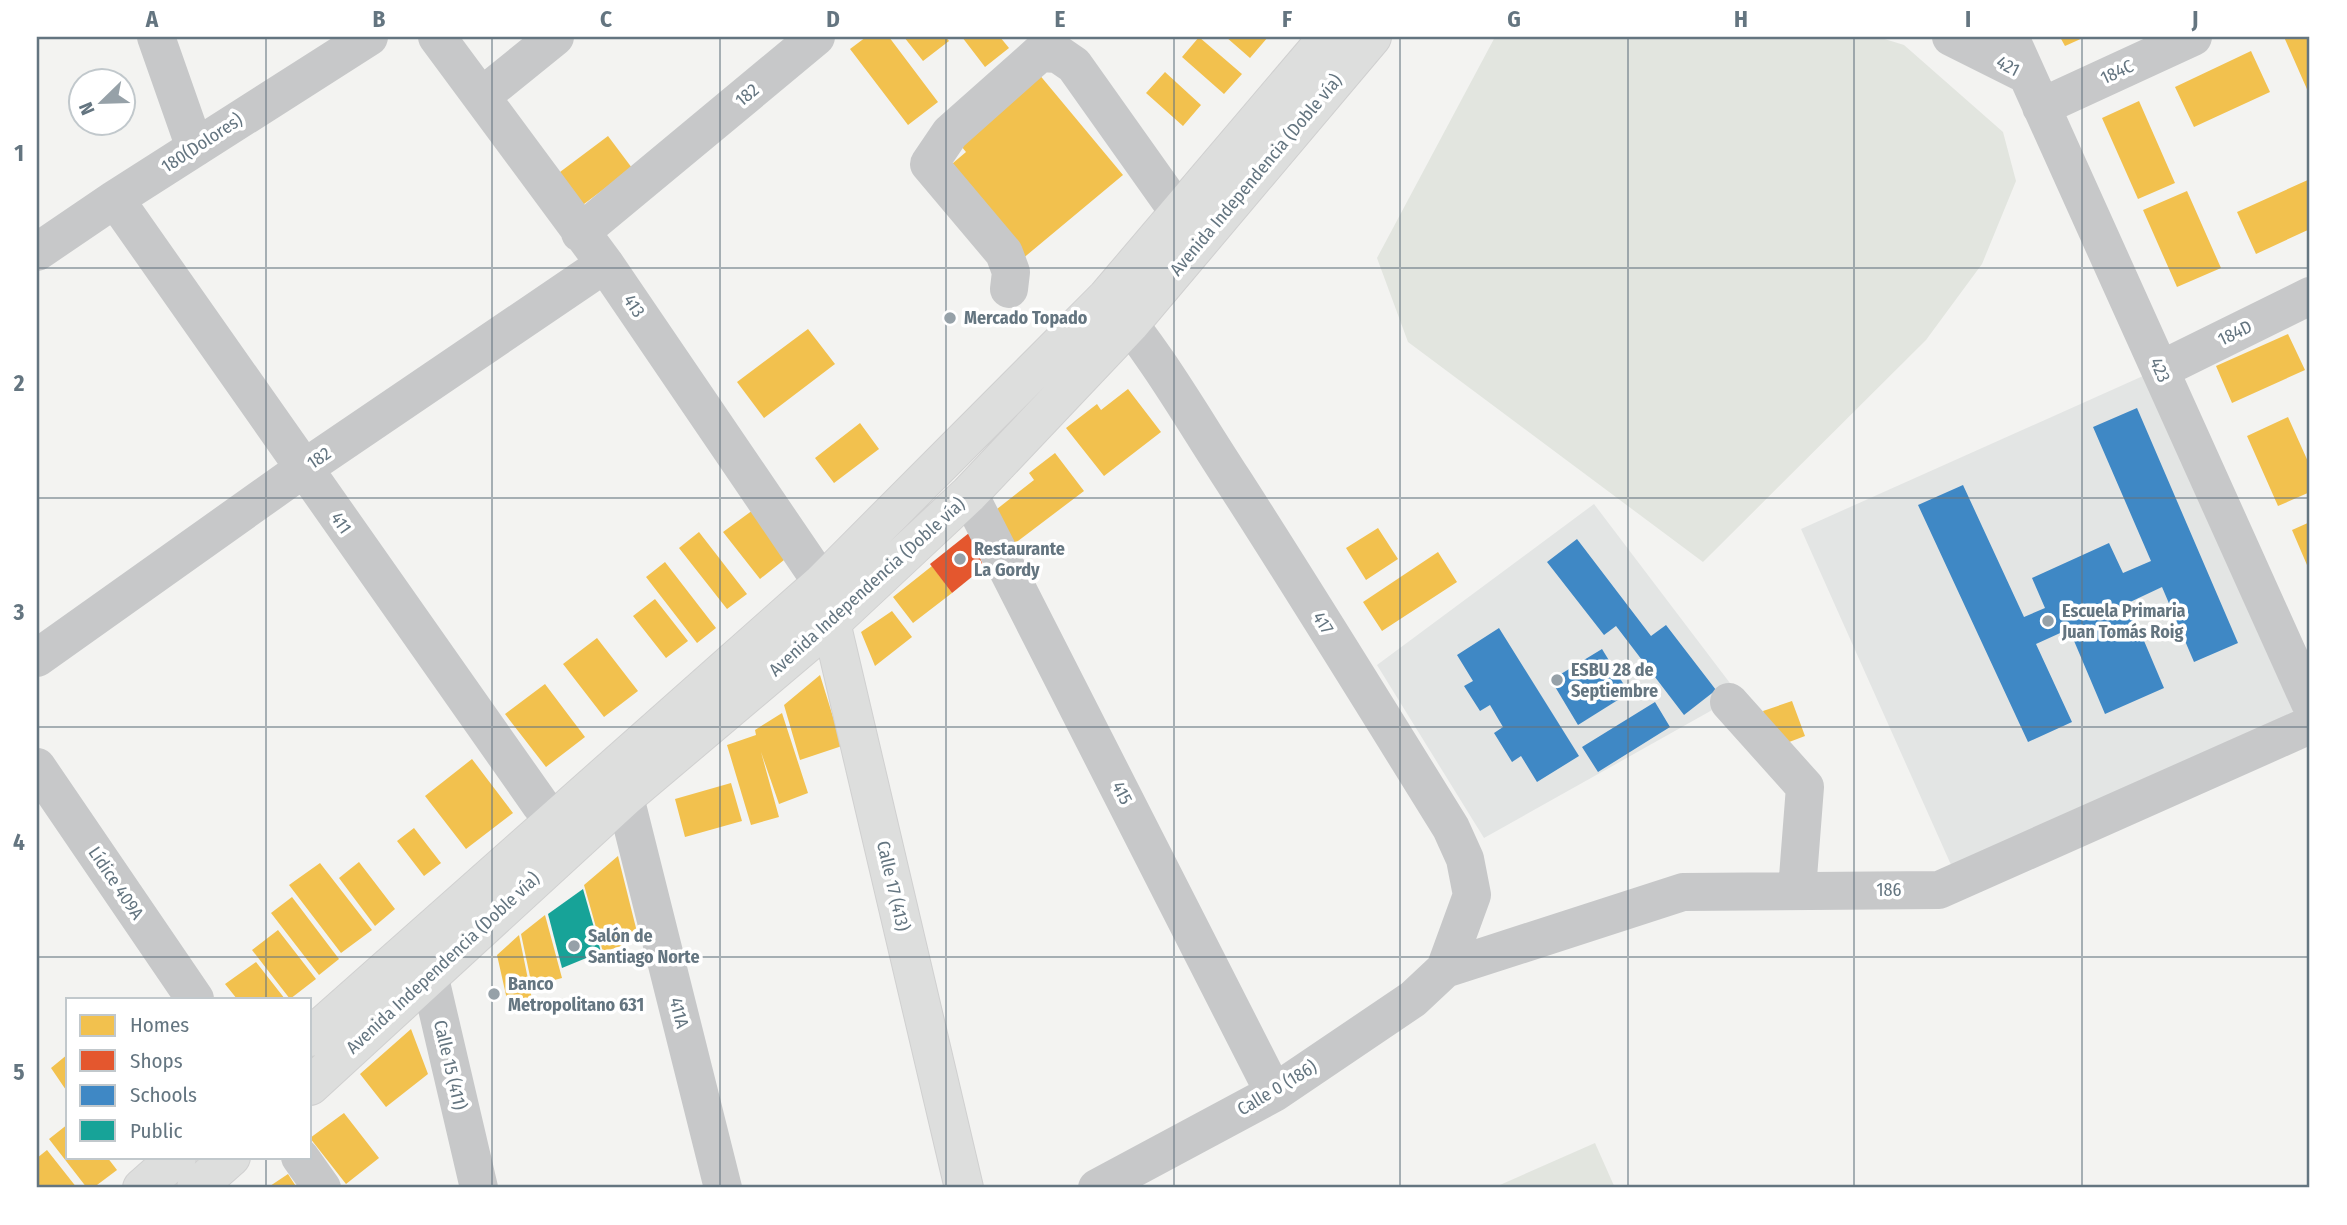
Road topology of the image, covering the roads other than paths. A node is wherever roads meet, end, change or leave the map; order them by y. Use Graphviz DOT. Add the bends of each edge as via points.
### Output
graph roads {
  1 [pos="156,37"];
  2 [pos="369,37"];
  3 [pos="437,37"];
  4 [pos="555,37"];
  5 [pos="816,37"];
  6 [pos="1951,37"];
  7 [pos="2010,37"];
  8 [pos="2193,37"];
  9 [pos="1346,42"];
  10 [pos="2034,91"];
  11 [pos="482,96"];
  12 [pos="195,148"];
  13 [pos="115,200"];
  14 [pos="1179,213"];
  15 [pos="580,233"];
  16 [pos="37,253"];
  17 [pos="605,264"];
  18 [pos="1009,289"];
  19 [pos="2310,296"];
  20 [pos="1119,311"];
  21 [pos="2160,370"];
  22 [pos="303,469"];
  23 [pos="969,494"];
  24 [pos="822,583"];
  25 [pos="831,623"];
  26 [pos="37,658"];
  27 [pos="1729,702"];
  28 [pos="2310,702"];
  29 [pos="2310,725"];
  30 [pos="37,767"];
  31 [pos="625,797"];
  32 [pos="562,832"];
  33 [pos="1797,890"];
  34 [pos="419,962"];
  35 [pos="1445,970"];
  36 [pos="194,998"];
  37 [pos="312,1036"];
  38 [pos="312,1084"];
  39 [pos="1274,1093"];
  40 [pos="176,1158"];
  41 [pos="230,1158"];
  42 [pos="301,1158"];
  43 [pos="142,1188"];
  44 [pos="195,1188"];
  45 [pos="322,1188"];
  46 [pos="479,1188"];
  47 [pos="723,1188"];
  48 [pos="964,1188"];
  49 [pos="1097,1188"];
  1 -- 12 [label="street"];
  2 -- 12 [label="street, 180(Dolores)"];
  3 -- 11 [label="street, 413"];
  4 -- 11 [label="street"];
  5 -- 15 [label="street, 182"];
  6 -- 10 [label="street, 421"];
  7 -- 10 [label="street, 423"];
  8 -- 10 [label="street, 184C"];
  9 -- 14 [label="main road, Avenida Independencia (Doble vía)"];
  9 -- 20 [label="main road, Avenida Independencia (Doble vía)" via="1304,121"];
  10 -- 21 [label="street, 423"];
  11 -- 15 [label="street, 413"];
  12 -- 13 [label="street, 180(Dolores)"];
  13 -- 16 [label="street, 180(Dolores)"];
  13 -- 22 [label="street, 411"];
  14 -- 18 [label="street" via="1074,65 1058,54 1040,53 950,133 929,164 1004,253 1011,272"];
  14 -- 20 [label="main road, Avenida Independencia (Doble vía)"];
  15 -- 17 [label="street, 413"];
  17 -- 22 [label="street, 182"];
  17 -- 24 [label="street, 413"];
  19 -- 21 [label="street, 184D"];
  20 -- 23 [label="main road, Avenida Independencia (Doble vía)"];
  20 -- 24 [label="main road, Avenida Independencia (Doble vía)"];
  20 -- 35 [label="street, 417" via="1285,561 1451,828 1465,859 1472,895"];
  21 -- 28 [label="street, 423"];
  22 -- 26 [label="street, 182"];
  22 -- 32 [label="street, 411"];
  23 -- 25 [label="main road, Avenida Independencia (Doble vía)"];
  23 -- 39 [label="street, 415"];
  24 -- 25 [label="main road, Calle 17 (413)"];
  24 -- 32 [label="main road, Avenida Independencia (Doble vía)"];
  25 -- 31 [label="main road, Avenida Independencia (Doble vía)"];
  25 -- 48 [label="main road, Calle 17 (413)"];
  27 -- 33 [label="street" via="1805,787"];
  29 -- 33 [label="street, 186" via="1939,890"];
  30 -- 36 [label="street, Lídice 409A"];
  31 -- 32 [label="main road, Avenida Independencia (Doble vía)"];
  31 -- 47 [label="street, 411A"];
  32 -- 34 [label="main road, Avenida Independencia (Doble vía)"];
  33 -- 35 [label="street, 186" via="1683,892"];
  34 -- 37 [label="main road, Avenida Independencia (Doble vía)"];
  34 -- 38 [label="main road, Avenida Independencia (Doble vía)"];
  34 -- 46 [label="street, Calle 15 (411)"];
  35 -- 39 [label="street, Calle 0 (186)" via="1413,999"];
  39 -- 49 [label="street, Calle 0 (186)"];
  40 -- 43 [label="main road"];
  41 -- 44 [label="main road"];
  42 -- 45 [label="street"];
}
